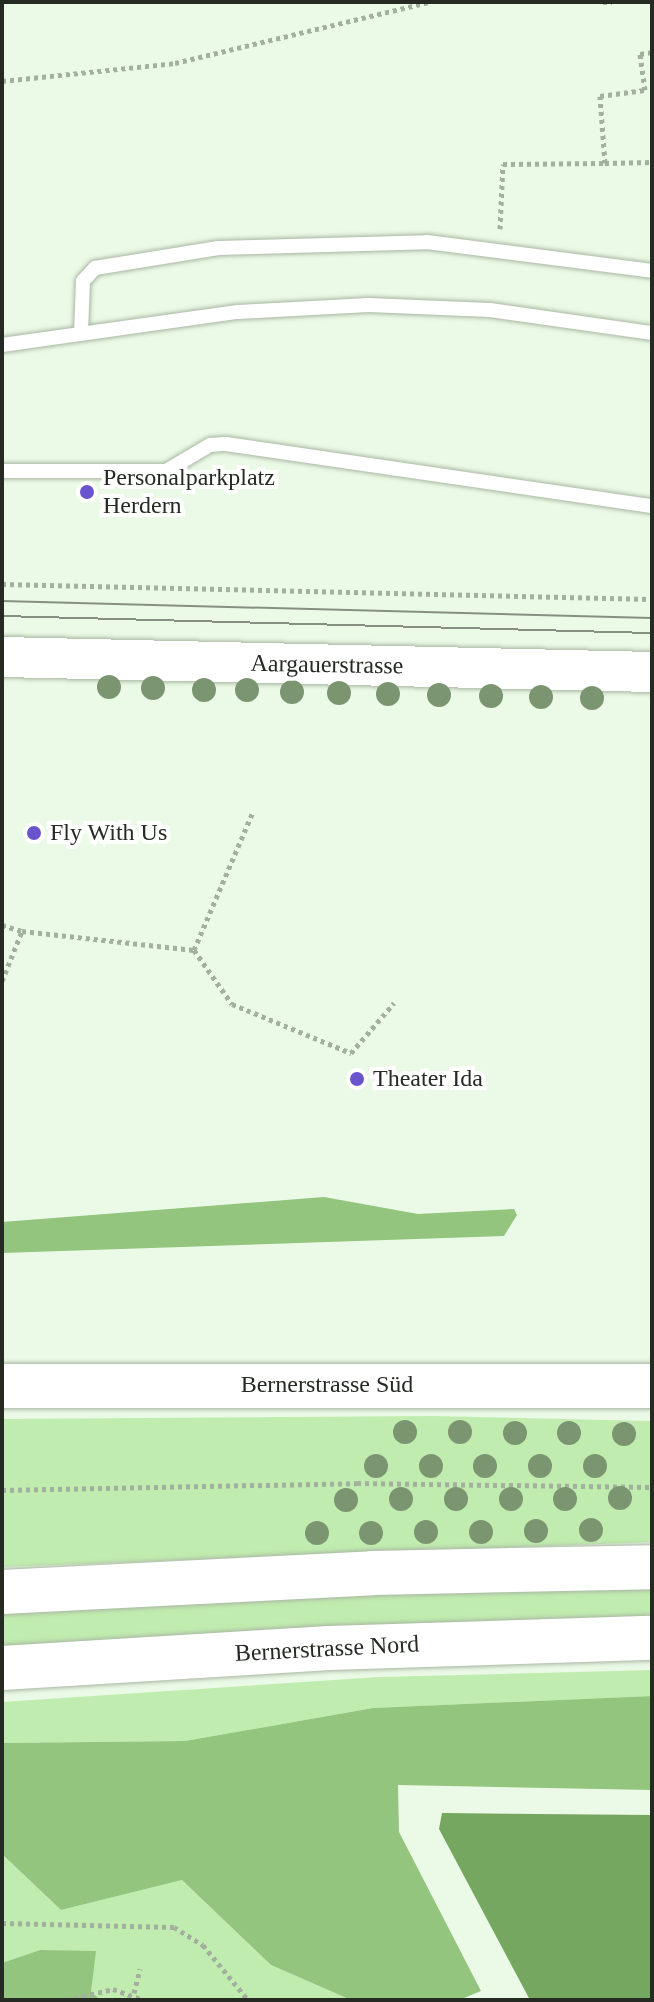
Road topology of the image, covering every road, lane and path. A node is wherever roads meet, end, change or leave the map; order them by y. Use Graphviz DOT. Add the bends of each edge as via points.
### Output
graph roads {
  1 [pos="430,2"];
  2 [pos="603,2"];
  3 [pos="612,2"];
  4 [pos="652,52"];
  5 [pos="2,81"];
  6 [pos="652,162"];
  7 [pos="605,163"];
  8 [pos="498,248"];
  9 [pos="652,271"];
  10 [pos="81,333"];
  11 [pos="652,333"];
  12 [pos="2,345"];
  13 [pos="2,471"];
  14 [pos="652,506"];
  15 [pos="2,584"];
  16 [pos="652,599"];
  17 [pos="2,657"];
  18 [pos="652,672"];
  19 [pos="253,812"];
  20 [pos="2,925"];
  21 [pos="22,931"];
  22 [pos="194,950"];
  23 [pos="2,981"];
  24 [pos="394,1003"];
  25 [pos="2,1386"];
  26 [pos="652,1386"];
  27 [pos="652,1487"];
  28 [pos="2,1490"];
  29 [pos="652,1567"];
  30 [pos="2,1592"];
  31 [pos="652,1638"];
  32 [pos="2,1668"];
  33 [pos="2,1923"];
  34 [pos="140,1969"];
  35 [pos="134,1993"];
  36 [pos="67,2000"];
  37 [pos="143,2000"];
  38 [pos="248,2000"];
  1 -- 5 [label="path" via="175,63"];
  2 -- 3 [label="path"];
  4 -- 7 [label="path" via="640,54 645,90 600,96"];
  6 -- 7 [label="path"];
  7 -- 8 [label="path" via="503,164"];
  8 -- 9 [label="lane"];
  8 -- 10 [label="lane" via="317,242 125,260 95,268 84,278"];
  10 -- 11 [label="lane" via="238,312 399,305 521,314"];
  10 -- 12 [label="lane"];
  13 -- 14 [label="lane" via="166,471 210,445 226,444"];
  15 -- 16 [label="path"];
  17 -- 18 [label="street, Aargauerstrasse"];
  19 -- 22 [label="path"];
  20 -- 21 [label="path"];
  21 -- 22 [label="path"];
  21 -- 23 [label="path"];
  22 -- 24 [label="path" via="232,1004 351,1053"];
  25 -- 26 [label="main road, Bernerstrasse Süd"];
  27 -- 28 [label="path" via="357,1483"];
  29 -- 30 [label="main road" via="388,1573"];
  31 -- 32 [label="main road, Bernerstrasse Nord" via="329,1648"];
  33 -- 38 [label="path" via="174,1927 203,1945"];
  34 -- 35 [label="path"];
  35 -- 36 [label="path" via="103,1990"];
  35 -- 37 [label="path"];
}
